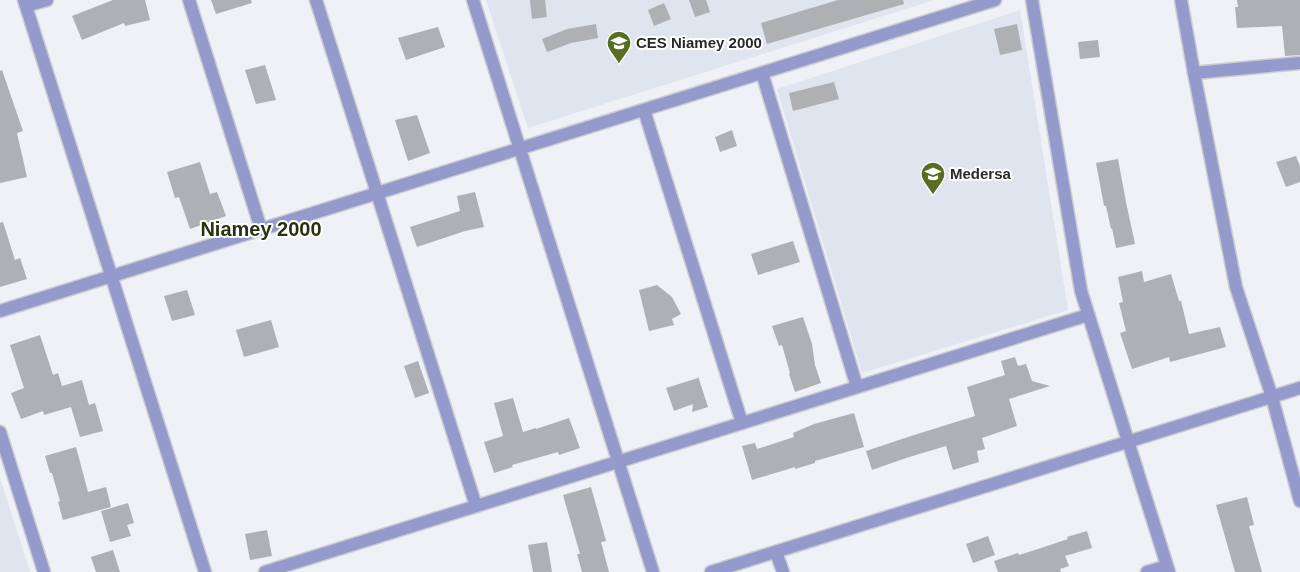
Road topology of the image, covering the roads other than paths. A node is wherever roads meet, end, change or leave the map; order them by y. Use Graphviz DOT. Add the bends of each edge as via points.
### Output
graph roads {
  1 [pos="46,0"];
  2 [pos="189,0"];
  3 [pos="316,0"];
  4 [pos="473,0"];
  5 [pos="995,0"];
  6 [pos="1032,0"];
  7 [pos="1181,0"];
  8 [pos="25,3"];
  9 [pos="1300,63"];
  10 [pos="762,73"];
  11 [pos="1194,73"];
  12 [pos="644,110"];
  13 [pos="520,149"];
  14 [pos="377,193"];
  15 [pos="261,229"];
  16 [pos="111,276"];
  17 [pos="0,311"];
  18 [pos="1088,315"];
  19 [pos="857,387"];
  20 [pos="1300,388"];
  21 [pos="1272,397"];
  22 [pos="742,423"];
  23 [pos="0,432"];
  24 [pos="1128,442"];
  25 [pos="618,462"];
  26 [pos="1300,501"];
  27 [pos="476,506"];
  28 [pos="776,552"];
  29 [pos="1168,569"];
  30 [pos="44,572"];
  31 [pos="204,572"];
  32 [pos="265,572"];
  33 [pos="653,572"];
  34 [pos="711,572"];
  35 [pos="783,572"];
  36 [pos="1147,572"];
  1 -- 8 [label="street"];
  2 -- 15 [label="street"];
  3 -- 14 [label="street"];
  4 -- 13 [label="street"];
  5 -- 10 [label="street"];
  6 -- 18 [label="street" via="1076,267"];
  7 -- 11 [label="street"];
  8 -- 16 [label="street"];
  9 -- 11 [label="street"];
  10 -- 12 [label="street"];
  10 -- 19 [label="street"];
  11 -- 21 [label="street" via="1236,287"];
  12 -- 13 [label="street"];
  12 -- 22 [label="street"];
  13 -- 14 [label="street"];
  13 -- 25 [label="street"];
  14 -- 15 [label="street"];
  14 -- 27 [label="street"];
  15 -- 16 [label="street"];
  16 -- 17 [label="street"];
  16 -- 31 [label="street"];
  18 -- 19 [label="street"];
  18 -- 24 [label="street"];
  19 -- 22 [label="street"];
  20 -- 21 [label="street"];
  21 -- 24 [label="street"];
  21 -- 26 [label="street"];
  22 -- 25 [label="street"];
  23 -- 30 [label="street"];
  24 -- 28 [label="street"];
  24 -- 29 [label="street"];
  25 -- 27 [label="street"];
  25 -- 33 [label="street"];
  27 -- 32 [label="street"];
  28 -- 34 [label="street"];
  28 -- 35 [label="street"];
  29 -- 36 [label="street"];
}
